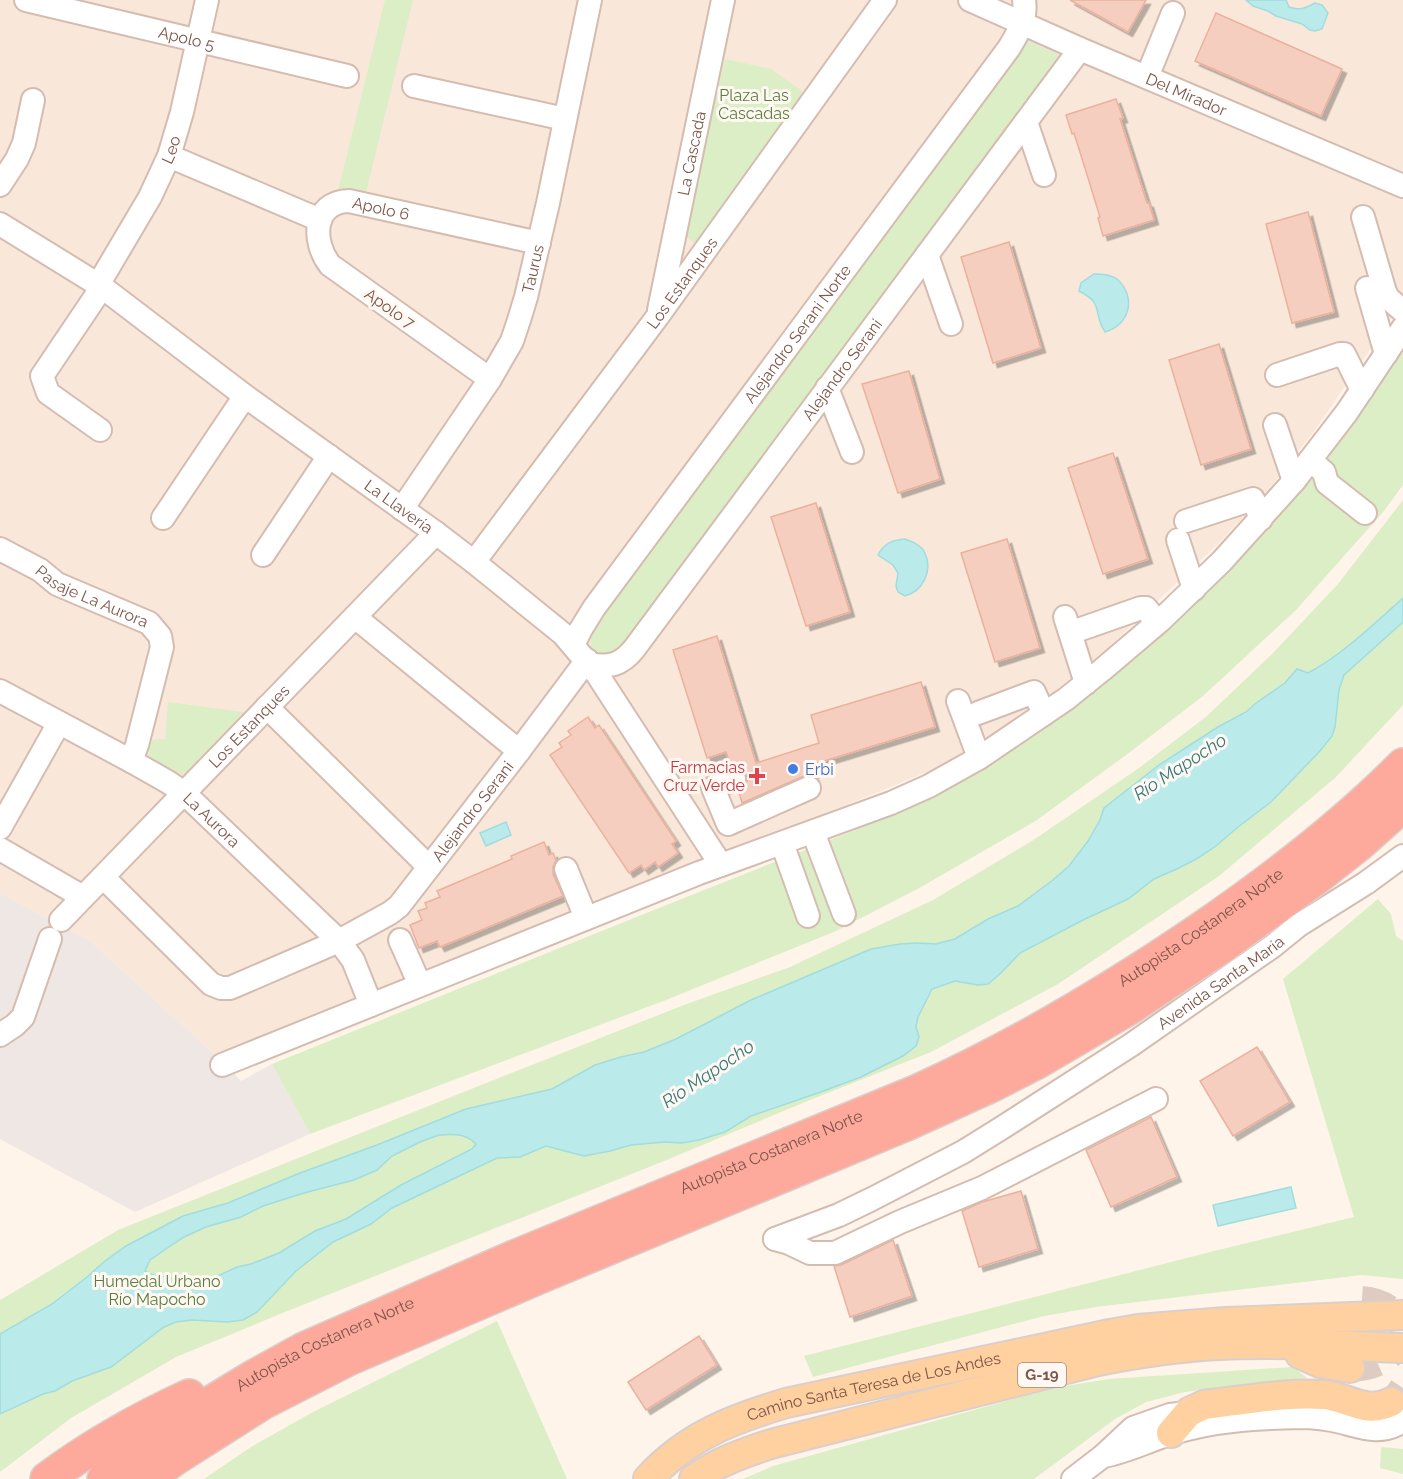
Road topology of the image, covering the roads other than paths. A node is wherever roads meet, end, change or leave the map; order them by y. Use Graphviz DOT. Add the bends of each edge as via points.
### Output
graph roads {
  1 [pos="26,0"];
  2 [pos="207,0"];
  3 [pos="590,0"];
  4 [pos="723,0"];
  5 [pos="885,0"];
  6 [pos="970,0"];
  7 [pos="1024,0"];
  8 [pos="1173,13"];
  9 [pos="1023,24"];
  10 [pos="198,40"];
  11 [pos="1080,49"];
  12 [pos="347,76"];
  13 [pos="1147,77"];
  14 [pos="414,86"];
  15 [pos="33,100"];
  16 [pos="565,120"];
  17 [pos="1026,122"];
  18 [pos="169,156"];
  19 [pos="1044,175"];
  20 [pos="0,185"];
  21 [pos="1403,186"];
  22 [pos="1363,217"];
  23 [pos="320,220"];
  24 [pos="0,224"];
  25 [pos="674,234"];
  26 [pos="539,243"];
  27 [pos="703,254"];
  28 [pos="927,255"];
  29 [pos="100,286"];
  30 [pos="1367,288"];
  31 [pos="1403,311"];
  32 [pos="658,316"];
  33 [pos="951,324"];
  34 [pos="1403,328"];
  35 [pos="1386,354"];
  36 [pos="1277,375"];
  37 [pos="490,379"];
  38 [pos="827,388"];
  39 [pos="1362,390"];
  40 [pos="244,396"];
  41 [pos="1275,424"];
  42 [pos="100,430"];
  43 [pos="852,452"];
  44 [pos="329,456"];
  45 [pos="1310,460"];
  46 [pos="1294,481"];
  47 [pos="402,508"];
  48 [pos="1365,513"];
  49 [pos="163,518"];
  50 [pos="1261,519"];
  51 [pos="436,533"];
  52 [pos="0,549"];
  53 [pos="263,555"];
  54 [pos="474,562"];
  55 [pos="1194,589"];
  56 [pos="355,616"];
  57 [pos="1155,625"];
  58 [pos="583,656"];
  59 [pos="627,658"];
  60 [pos="1086,682"];
  61 [pos="0,691"];
  62 [pos="958,701"];
  63 [pos="616,703"];
  64 [pos="267,707"];
  65 [pos="978,713"];
  66 [pos="1044,714"];
  67 [pos="59,723"];
  68 [pos="519,751"];
  69 [pos="978,758"];
  70 [pos="131,761"];
  71 [pos="1403,765"];
  72 [pos="734,779"];
  73 [pos="809,788"];
  74 [pos="184,793"];
  75 [pos="1403,805"];
  76 [pos="721,808"];
  77 [pos="693,821"];
  78 [pos="0,828"];
  79 [pos="813,832"];
  80 [pos="782,843"];
  81 [pos="0,849"];
  82 [pos="1403,856"];
  83 [pos="721,865"];
  84 [pos="429,867"];
  85 [pos="566,869"];
  86 [pos="103,876"];
  87 [pos="83,897"];
  88 [pos="844,914"];
  89 [pos="808,916"];
  90 [pos="586,918"];
  91 [pos="400,940"];
  92 [pos="339,941"];
  93 [pos="420,985"];
  94 [pos="370,1005"];
  95 [pos="0,1035"];
  96 [pos="222,1065"];
  97 [pos="1156,1099"];
  98 [pos="1362,1300"];
  99 [pos="1403,1315"];
  100 [pos="1271,1333"];
  101 [pos="304,1349"];
  102 [pos="1398,1351"];
  103 [pos="1350,1368"];
  104 [pos="1397,1412"];
  105 [pos="1180,1422"];
  106 [pos="124,1474"];
  107 [pos="47,1479"];
  108 [pos="91,1479"];
  109 [pos="648,1479"];
  110 [pos="694,1479"];
  111 [pos="1073,1479"];
  1 -- 10 [label="street, Apolo 5"];
  2 -- 10 [label="street, Leo"];
  3 -- 16 [label="street, Taurus"];
  4 -- 25 [label="street, La Cascada"];
  5 -- 27 [label="street, Los Estanques"];
  6 -- 9 [label="street, Del Mirador"];
  7 -- 9 [label="street"];
  8 -- 13 [label="street"];
  9 -- 11 [label="street, Del Mirador"];
  9 -- 58 [label="street, Alejandro Serani Norte" via="594,608 581,628"];
  10 -- 12 [label="street, Apolo 5"];
  10 -- 18 [label="street, Leo"];
  11 -- 13 [label="street, Del Mirador"];
  11 -- 17 [label="street, Alejandro Serani"];
  13 -- 21 [label="street, Del Mirador"];
  14 -- 16 [label="street"];
  15 -- 20 [label="street" via="24,143"];
  16 -- 26 [label="street, Taurus"];
  17 -- 19 [label="street"];
  17 -- 28 [label="street, Alejandro Serani"];
  18 -- 23 [label="street"];
  18 -- 29 [label="street, Leo"];
  22 -- 31 [label="street" via="1385,292"];
  23 -- 26 [label="street, Apolo 6" via="333,204 349,201"];
  23 -- 37 [label="street, Apolo 7" via="318,240 330,265"];
  24 -- 29 [label="street, La Llavería"];
  25 -- 27 [label="street" via="682,249"];
  25 -- 32 [label="street, La Cascada"];
  26 -- 37 [label="street, Taurus" via="512,341"];
  27 -- 32 [label="street, Los Estanques"];
  28 -- 33 [label="street"];
  28 -- 38 [label="street, Alejandro Serani"];
  29 -- 40 [label="street, La Llavería"];
  29 -- 42 [label="street, Leo" via="42,376 48,393"];
  30 -- 35 [label="street"];
  32 -- 54 [label="street, Los Estanques"];
  34 -- 35 [label="street"];
  35 -- 39 [label="street"];
  36 -- 39 [label="street" via="1344,354"];
  37 -- 47 [label="street, Taurus"];
  38 -- 43 [label="street"];
  38 -- 59 [label="street, Alejandro Serani"];
  39 -- 45 [label="street"];
  40 -- 44 [label="street, La Llavería"];
  40 -- 49 [label="street"];
  41 -- 46 [label="street"];
  44 -- 47 [label="street, La Llavería"];
  44 -- 53 [label="street"];
  45 -- 46 [label="street"];
  45 -- 48 [label="street" via="1324,472 1327,483"];
  46 -- 50 [label="street"];
  47 -- 51 [label="street, La Llavería"];
  50 -- 55 [label="street"];
  50 -- 55 [label="street" via="1252,499 1182,530"];
  51 -- 54 [label="street, La Llavería"];
  51 -- 56 [label="street, Los Estanques"];
  52 -- 70 [label="street, Pasaje La Aurora" via="40,570 57,584 149,623 160,636 162,647"];
  54 -- 58 [label="street, La Llavería" via="546,619"];
  55 -- 57 [label="street"];
  56 -- 64 [label="street, Los Estanques"];
  56 -- 68 [label="street"];
  57 -- 60 [label="street"];
  57 -- 60 [label="street" via="1146,608 1073,623"];
  58 -- 59 [label="street" via="600,666"];
  58 -- 63 [label="street, La Llavería"];
  58 -- 68 [label="street, Alejandro Serani"];
  59 -- 63 [label="street, Alejandro Serani" via="616,679"];
  60 -- 66 [label="street"];
  61 -- 67 [label="street, La Aurora"];
  62 -- 69 [label="street"];
  63 -- 77 [label="street, La Llavería"];
  64 -- 74 [label="street, Los Estanques"];
  64 -- 84 [label="street"];
  65 -- 66 [label="street" via="1034,692"];
  66 -- 69 [label="street"];
  67 -- 70 [label="street, La Aurora"];
  67 -- 78 [label="street"];
  68 -- 84 [label="street, Alejandro Serani"];
  69 -- 79 [label="street" via="929,786"];
  70 -- 74 [label="street, La Aurora"];
  71 -- 101 [label="highway, Autopista Costanera Norte" via="1335,827 1233,906 1126,978 991,1057"];
  72 -- 76 [label="street" via="712,788"];
  73 -- 76 [label="street" via="728,824"];
  74 -- 86 [label="street, Los Estanques"];
  74 -- 92 [label="street, La Aurora"];
  75 -- 106 [label="highway, Autopista Costanera Norte" via="1315,879 1233,938 1129,1008 1036,1062 948,1105 348,1359 262,1403 174,1459"];
  76 -- 77 [label="street"];
  77 -- 83 [label="street, La Llavería"];
  79 -- 80 [label="street"];
  79 -- 88 [label="street"];
  80 -- 83 [label="street"];
  80 -- 89 [label="street"];
  81 -- 87 [label="street"];
  82 -- 97 [label="street, Avenida Santa María" via="1131,1045 1036,1105 908,1168 785,1221 776,1239 810,1254 835,1253 982,1188"];
  83 -- 90 [label="street"];
  84 -- 92 [label="street, Alejandro Serani" via="399,906"];
  85 -- 90 [label="street"];
  86 -- 87 [label="street, Los Estanques"];
  86 -- 92 [label="street, Alejandro Serani" via="211,984 221,988 230,988"];
  87 -- 95 [label="street, Los Estanques" via="56,929 23,1017"];
  90 -- 93 [label="street"];
  91 -- 93 [label="street"];
  92 -- 94 [label="street, La Aurora" via="353,960"];
  93 -- 94 [label="street"];
  94 -- 96 [label="street"];
  98 -- 100 [label="main road" via="1317,1307"];
  99 -- 100 [label="main road, Camino Santa Teresa de Los Andes / G-19"];
  100 -- 102 [label="main road, Camino Santa Teresa de Los Andes / G-19"];
  100 -- 103 [label="main road" via="1320,1363"];
  100 -- 109 [label="main road, Camino Santa Teresa de Los Andes / G-19" via="1226,1322 1138,1329 786,1403 721,1425 688,1445"];
  100 -- 110 [label="main road, Camino Santa Teresa de Los Andes / G-19" via="1220,1345 1098,1361 771,1444 733,1456"];
  101 -- 106 [label="highway, Autopista Costanera Norte" via="163,1434"];
  101 -- 107 [label="highway" via="171,1404 93,1446"];
  104 -- 105 [label="main road" via="1383,1406 1368,1407 1327,1395 1306,1394 1203,1405"];
  104 -- 105 [label="street" via="1385,1428 1373,1430 1303,1417"];
  105 -- 111 [label="street" via="1115,1454 1103,1456"];
  106 -- 108 [label="highway"];
}
